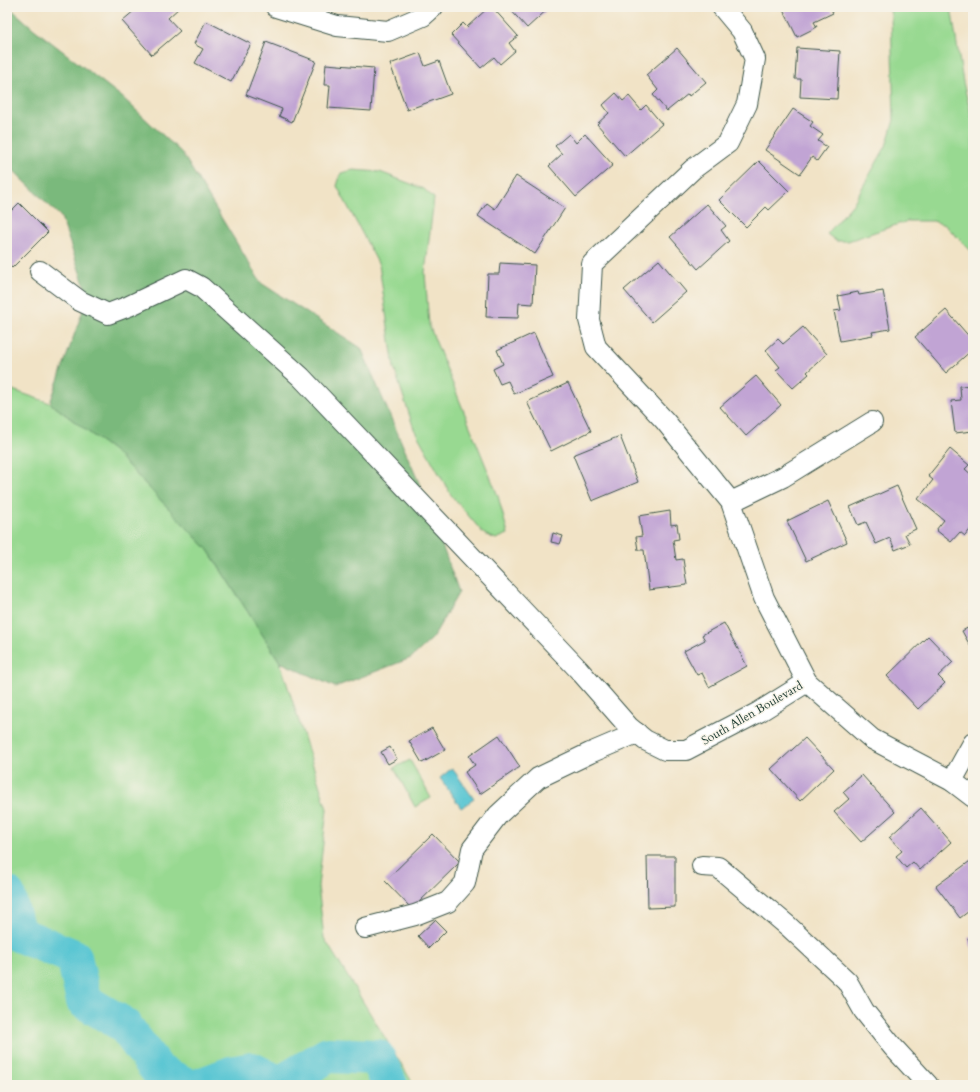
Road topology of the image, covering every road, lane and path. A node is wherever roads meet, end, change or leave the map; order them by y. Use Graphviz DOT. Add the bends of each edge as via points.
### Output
graph roads {
  1 [pos="276,7"];
  2 [pos="433,7"];
  3 [pos="722,7"];
  4 [pos="40,270"];
  5 [pos="872,422"];
  6 [pos="731,502"];
  7 [pos="807,682"];
  8 [pos="637,733"];
  9 [pos="973,743"];
  10 [pos="952,781"];
  11 [pos="973,797"];
  12 [pos="702,866"];
  13 [pos="365,928"];
  14 [pos="928,1085"];
  1 -- 2 [label="street" via="337,26 388,31 423,16"];
  3 -- 6 [label="street" via="742,31 755,59 747,104 728,143 693,169 592,264 589,320 596,347 665,421"];
  4 -- 8 [label="street" via="80,301 108,314 186,279 202,287 301,377"];
  5 -- 6 [label="street" via="783,477"];
  6 -- 7 [label="street" via="764,598"];
  7 -- 8 [label="street, South Allen Boulevard" via="759,712 686,750 665,750"];
  7 -- 10 [label="street, South Allen Boulevard" via="872,739"];
  8 -- 13 [label="street" via="538,778 498,815 472,850 465,883 448,902 415,915"];
  9 -- 10 [label="street"];
  10 -- 11 [label="street, South Allen Boulevard"];
  12 -- 14 [label="street" via="718,867 788,926 847,981 864,1012"];
}
